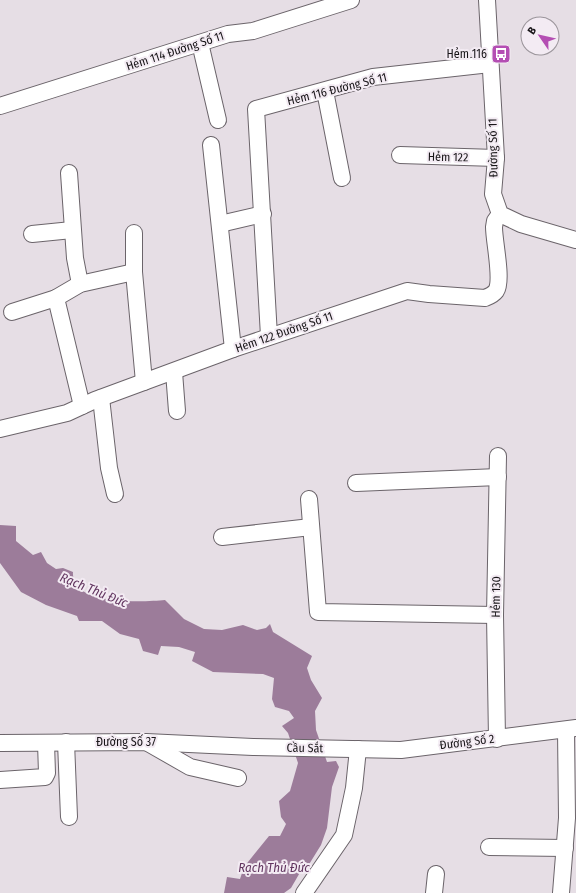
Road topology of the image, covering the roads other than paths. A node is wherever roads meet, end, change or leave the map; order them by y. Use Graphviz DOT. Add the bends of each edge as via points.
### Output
graph roads {
  1 [pos="351,0"];
  2 [pos="487,0"];
  3 [pos="320,5"];
  4 [pos="200,43"];
  5 [pos="490,64"];
  6 [pos="325,91"];
  7 [pos="0,106"];
  8 [pos="218,120"];
  9 [pos="211,145"];
  10 [pos="400,156"];
  11 [pos="496,158"];
  12 [pos="69,173"];
  13 [pos="342,178"];
  14 [pos="263,214"];
  15 [pos="500,214"];
  16 [pos="220,224"];
  17 [pos="72,230"];
  18 [pos="134,233"];
  19 [pos="32,234"];
  20 [pos="576,240"];
  21 [pos="134,272"];
  22 [pos="80,284"];
  23 [pos="56,298"];
  24 [pos="12,312"];
  25 [pos="269,336"];
  26 [pos="233,349"];
  27 [pos="174,372"];
  28 [pos="144,382"];
  29 [pos="101,398"];
  30 [pos="82,406"];
  31 [pos="177,411"];
  32 [pos="0,429"];
  33 [pos="498,456"];
  34 [pos="498,477"];
  35 [pos="356,483"];
  36 [pos="115,494"];
  37 [pos="309,499"];
  38 [pos="311,527"];
  39 [pos="222,537"];
  40 [pos="495,615"];
  41 [pos="571,729"];
  42 [pos="497,739"];
  43 [pos="66,742"];
  44 [pos="146,742"];
  45 [pos="0,743"];
  46 [pos="46,743"];
  47 [pos="253,747"];
  48 [pos="358,749"];
  49 [pos="238,778"];
  50 [pos="0,780"];
  51 [pos="69,817"];
  52 [pos="488,847"];
  53 [pos="565,848"];
  54 [pos="436,874"];
  55 [pos="304,893"];
  56 [pos="434,893"];
  57 [pos="561,893"];
  1 -- 3 [label="street, Hẻm 114 Đường Số 11"];
  2 -- 5 [label="street, Đường Số 11"];
  3 -- 4 [label="street, Hẻm 114 Đường Số 11" via="253,31 228,34"];
  4 -- 7 [label="street, Hẻm 114 Đường Số 11"];
  4 -- 8 [label="street"];
  5 -- 6 [label="street, Hẻm 116 Đường Số 11" via="373,77"];
  5 -- 11 [label="street, Đường Số 11"];
  6 -- 13 [label="street"];
  6 -- 14 [label="street, Hẻm 116 Đường Số 11" via="256,109"];
  9 -- 16 [label="street"];
  10 -- 11 [label="street, Hẻm 122"];
  11 -- 15 [label="street, Đường Số 11" via="493,194"];
  12 -- 17 [label="street"];
  14 -- 16 [label="street"];
  14 -- 25 [label="street"];
  15 -- 20 [label="street" via="521,224"];
  15 -- 25 [label="street, Hẻm 122 Đường Số 11" via="494,227 498,275 497,290 492,295 486,298 407,291"];
  16 -- 26 [label="street"];
  17 -- 19 [label="street"];
  17 -- 22 [label="street"];
  18 -- 21 [label="street"];
  21 -- 22 [label="street"];
  21 -- 28 [label="street"];
  22 -- 23 [label="street"];
  23 -- 24 [label="street"];
  23 -- 30 [label="street"];
  25 -- 26 [label="street, Hẻm 122 Đường Số 11"];
  26 -- 27 [label="street, Hẻm 122 Đường Số 11"];
  27 -- 28 [label="street, Hẻm 122 Đường Số 11"];
  27 -- 31 [label="street"];
  28 -- 29 [label="street, Hẻm 122 Đường Số 11"];
  29 -- 30 [label="street, Hẻm 122 Đường Số 11"];
  29 -- 36 [label="street"];
  30 -- 32 [label="street, Hẻm 122 Đường Số 11" via="67,413"];
  33 -- 34 [label="street, Hẻm 130"];
  34 -- 35 [label="street"];
  34 -- 40 [label="street, Hẻm 130"];
  37 -- 38 [label="street"];
  38 -- 39 [label="street"];
  38 -- 40 [label="street" via="318,612"];
  40 -- 42 [label="street, Hẻm 130"];
  41 -- 42 [label="street, Đường Số 2"];
  41 -- 53 [label="street"];
  42 -- 48 [label="street, Đường Số 2" via="401,750"];
  43 -- 44 [label="street, Đường Số 37"];
  43 -- 46 [label="street, Đường Số 37"];
  43 -- 51 [label="street"];
  44 -- 47 [label="street, Đường Số 37"];
  44 -- 49 [label="street" via="190,767"];
  45 -- 46 [label="street, Đường Số 37"];
  46 -- 50 [label="street" via="45,776"];
  47 -- 48 [label="street, Cầu Sắt"];
  48 -- 55 [label="street" via="354,788 344,835"];
  52 -- 53 [label="street"];
  53 -- 57 [label="street"];
  54 -- 56 [label="street"];
}
